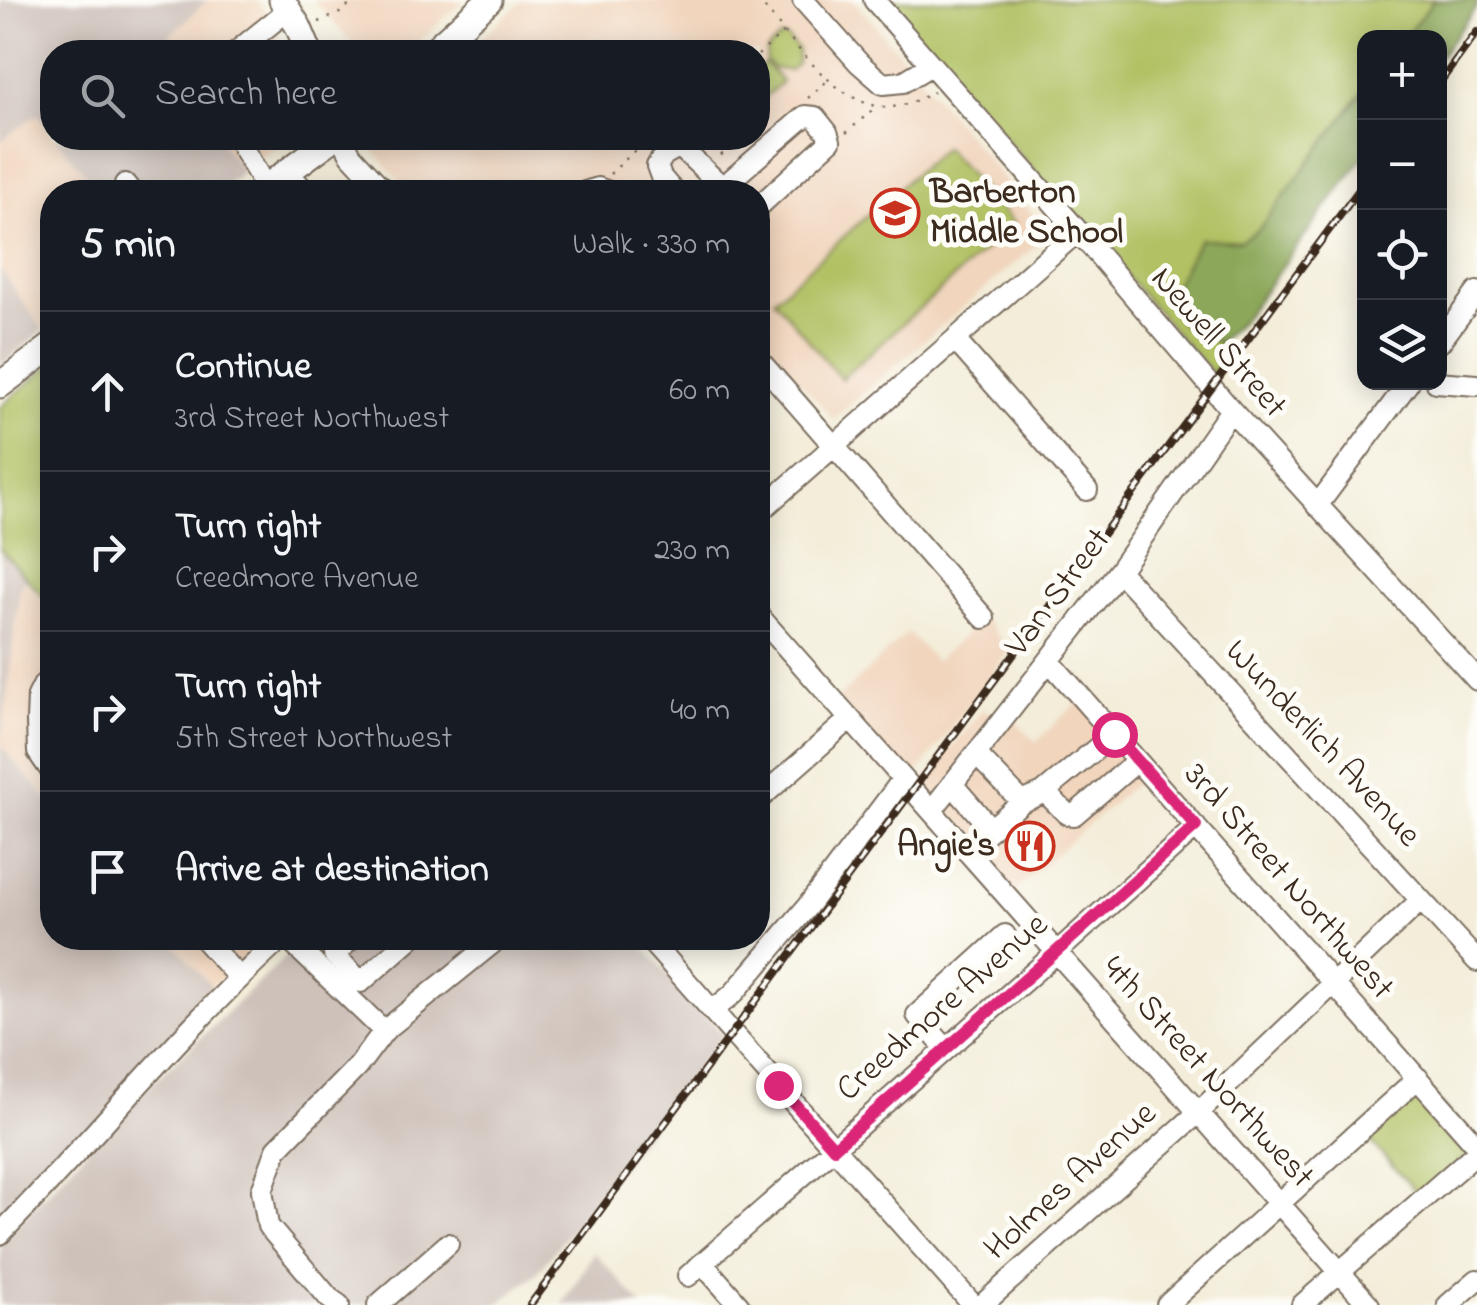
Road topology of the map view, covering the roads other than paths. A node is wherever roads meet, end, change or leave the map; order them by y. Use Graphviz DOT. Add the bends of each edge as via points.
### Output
graph roads {
  1 [pos="488,0"];
  2 [pos="803,0"];
  3 [pos="874,0"];
  4 [pos="285,5"];
  5 [pos="249,40"];
  6 [pos="303,40"];
  7 [pos="445,40"];
  8 [pos="931,65"];
  9 [pos="770,147"];
  10 [pos="244,150"];
  11 [pos="317,150"];
  12 [pos="349,150"];
  13 [pos="672,150"];
  14 [pos="683,150"];
  15 [pos="766,150"];
  16 [pos="287,172"];
  17 [pos="259,180"];
  18 [pos="276,180"];
  19 [pos="295,180"];
  20 [pos="374,180"];
  21 [pos="664,180"];
  22 [pos="715,180"];
  23 [pos="732,180"];
  24 [pos="770,196"];
  25 [pos="1078,231"];
  26 [pos="1477,292"];
  27 [pos="1447,333"];
  28 [pos="955,340"];
  29 [pos="40,355"];
  30 [pos="770,373"];
  31 [pos="1447,383"];
  32 [pos="0,384"];
  33 [pos="1477,385"];
  34 [pos="1403,390"];
  35 [pos="1231,410"];
  36 [pos="834,445"];
  37 [pos="1088,490"];
  38 [pos="770,501"];
  39 [pos="1317,506"];
  40 [pos="1119,571"];
  41 [pos="984,618"];
  42 [pos="770,629"];
  43 [pos="1050,662"];
  44 [pos="1477,680"];
  45 [pos="850,719"];
  46 [pos="1114,734"];
  47 [pos="976,754"];
  48 [pos="1137,760"];
  49 [pos="903,779"];
  50 [pos="952,784"];
  51 [pos="770,789"];
  52 [pos="1045,792"];
  53 [pos="1022,802"];
  54 [pos="932,810"];
  55 [pos="1196,826"];
  56 [pos="991,829"];
  57 [pos="966,850"];
  58 [pos="1421,900"];
  59 [pos="1005,935"];
  60 [pos="214,950"];
  61 [pos="272,950"];
  62 [pos="303,950"];
  63 [pos="338,950"];
  64 [pos="397,950"];
  65 [pos="484,950"];
  66 [pos="659,950"];
  67 [pos="770,950"];
  68 [pos="770,950"];
  69 [pos="1056,952"];
  70 [pos="1475,956"];
  71 [pos="340,975"];
  72 [pos="240,978"];
  73 [pos="1334,984"];
  74 [pos="712,1010"];
  75 [pos="384,1032"];
  76 [pos="946,1050"];
  77 [pos="1418,1078"];
  78 [pos="1198,1112"];
  79 [pos="834,1148"];
  80 [pos="1477,1149"];
  81 [pos="1279,1204"];
  82 [pos="0,1234"];
  83 [pos="448,1244"];
  84 [pos="1339,1272"];
  85 [pos="1477,1280"];
  86 [pos="339,1305"];
  87 [pos="378,1305"];
  88 [pos="740,1305"];
  89 [pos="973,1305"];
  90 [pos="982,1305"];
  91 [pos="1168,1305"];
  92 [pos="1302,1305"];
  93 [pos="1369,1305"];
  94 [pos="1448,1305"];
  1 -- 7 [label="main road"];
  2 -- 8 [label="street" via="883,84 903,82"];
  3 -- 8 [label="street, Newell Street"];
  4 -- 5 [label="street"];
  4 -- 6 [label="main road"];
  8 -- 25 [label="street, Newell Street"];
  9 -- 24 [label="street" via="805,116 815,117 831,139"];
  10 -- 17 [label="street"];
  11 -- 16 [label="main road"];
  12 -- 20 [label="street"];
  13 -- 21 [label="street" via="657,166"];
  14 -- 22 [label="street"];
  15 -- 23 [label="street"];
  16 -- 18 [label="main road"];
  16 -- 19 [label="street"];
  25 -- 28 [label="street"];
  25 -- 35 [label="street, Newell Street"];
  26 -- 27 [label="street"];
  28 -- 36 [label="street"];
  28 -- 37 [label="street"];
  29 -- 32 [label="main road"];
  30 -- 36 [label="street"];
  31 -- 33 [label="street"];
  34 -- 39 [label="street"];
  35 -- 39 [label="street, Newell Street"];
  35 -- 40 [label="street, Van Street"];
  36 -- 38 [label="street"];
  36 -- 41 [label="street"];
  39 -- 44 [label="street, Newell Street"];
  40 -- 43 [label="street, Van Street"];
  40 -- 58 [label="street, Wunderlich Avenue"];
  42 -- 45 [label="street, 4th Street Northwest"];
  43 -- 46 [label="street, 3rd Street Northwest"];
  43 -- 47 [label="street, Van Street"];
  45 -- 49 [label="street, 4th Street Northwest"];
  45 -- 51 [label="street"];
  46 -- 48 [label="street, 3rd Street Northwest"];
  46 -- 52 [label="street"];
  47 -- 50 [label="street, Van Street"];
  47 -- 53 [label="street"];
  48 -- 52 [label="street" via="1074,815"];
  48 -- 55 [label="street, 3rd Street Northwest"];
  49 -- 54 [label="street, 4th Street Northwest"];
  49 -- 67 [label="street"];
  50 -- 54 [label="street, Van Street"];
  50 -- 56 [label="street"];
  52 -- 53 [label="street"];
  53 -- 56 [label="street"];
  54 -- 57 [label="street, 4th Street Northwest"];
  55 -- 69 [label="street, Creedmore Avenue"];
  55 -- 73 [label="street, 3rd Street Northwest"];
  56 -- 57 [label="street"];
  57 -- 69 [label="street, 4th Street Northwest"];
  58 -- 70 [label="street, Wunderlich Avenue"];
  58 -- 73 [label="street, Holmes Avenue"];
  59 -- 76 [label="street" via="916,1015"];
  60 -- 72 [label="street"];
  61 -- 72 [label="street"];
  62 -- 71 [label="street"];
  63 -- 71 [label="street"];
  64 -- 71 [label="street" via="361,982"];
  65 -- 75 [label="street"];
  66 -- 74 [label="street"];
  68 -- 74 [label="street"];
  69 -- 76 [label="street, Creedmore Avenue"];
  69 -- 78 [label="street, 4th Street Northwest"];
  71 -- 75 [label="street"];
  72 -- 82 [label="street"];
  73 -- 77 [label="street, 3rd Street Northwest"];
  73 -- 78 [label="street, Holmes Avenue"];
  74 -- 79 [label="street"];
  75 -- 86 [label="street" via="277,1150 262,1190 268,1226"];
  76 -- 79 [label="street, Creedmore Avenue"];
  77 -- 80 [label="street, 3rd Street Northwest"];
  77 -- 81 [label="street"];
  78 -- 81 [label="street, 4th Street Northwest"];
  78 -- 90 [label="street, Holmes Avenue"];
  79 -- 88 [label="street, Creedmore Avenue" via="696,1270"];
  79 -- 89 [label="street"];
  80 -- 84 [label="street"];
  81 -- 84 [label="street, 4th Street Northwest"];
  81 -- 91 [label="street"];
  83 -- 87 [label="street"];
  84 -- 92 [label="street"];
  84 -- 93 [label="street, 4th Street Northwest"];
  85 -- 94 [label="street"];
}
